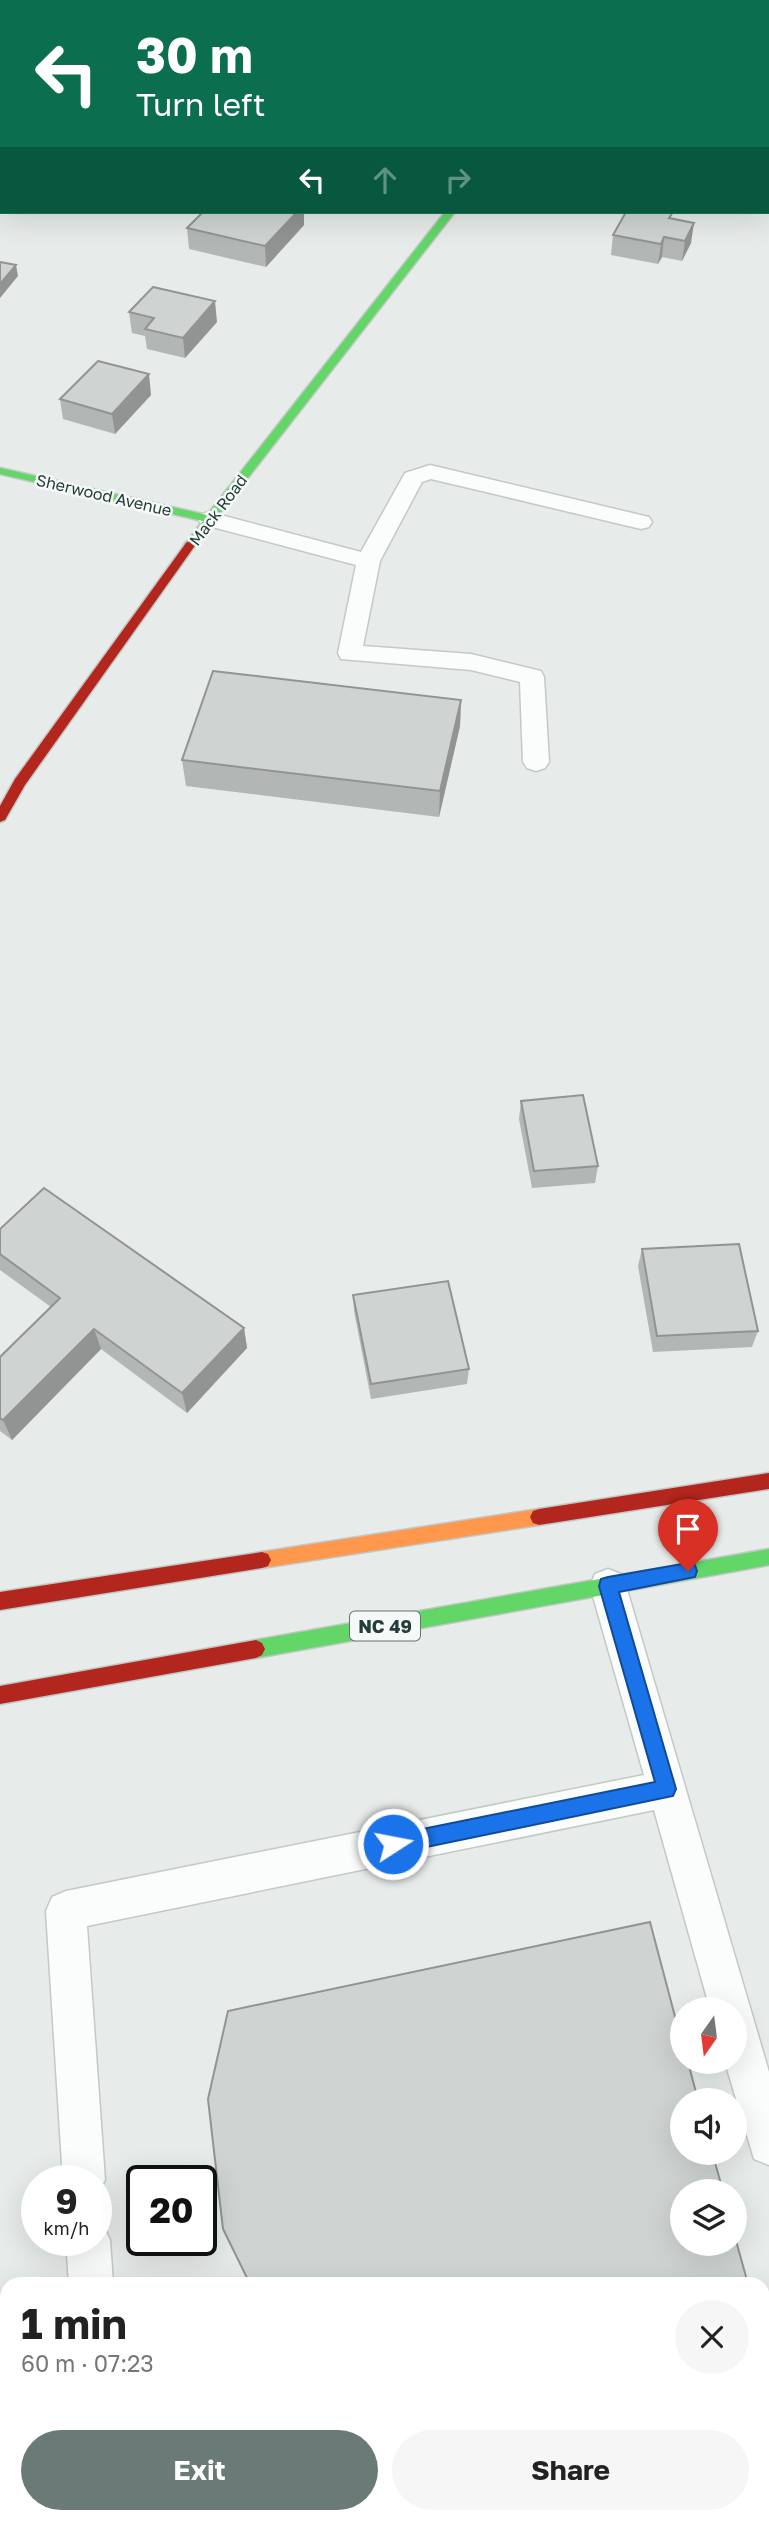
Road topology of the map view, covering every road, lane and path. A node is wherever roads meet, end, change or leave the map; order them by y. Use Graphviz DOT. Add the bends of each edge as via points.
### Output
graph roads {
  1 [pos="448,214"];
  2 [pos="0,471"];
  3 [pos="209,519"];
  4 [pos="642,522"];
  5 [pos="368,561"];
  6 [pos="536,762"];
  7 [pos="0,817"];
  8 [pos="769,1481"];
  9 [pos="769,1557"];
  10 [pos="608,1586"];
  11 [pos="0,1601"];
  12 [pos="0,1695"];
  13 [pos="667,1789"];
  14 [pos="727,1997"];
  15 [pos="747,2068"];
  16 [pos="769,2144"];
  17 [pos="83,2165"];
  18 [pos="89,2256"];
  19 [pos="91,2277"];
  1 -- 3 [label="main road, Mack Road"];
  2 -- 3 [label="main road, Sherwood Avenue"];
  3 -- 5 [label="lane"];
  3 -- 7 [label="main road, Mack Road" via="20,782"];
  4 -- 5 [label="lane" via="430,472 413,478"];
  5 -- 6 [label="lane" via="350,653 471,662 532,677"];
  8 -- 11 [label="main road"];
  9 -- 10 [label="main road, NC 49"];
  10 -- 12 [label="main road, NC 49"];
  10 -- 13 [label="lane"];
  13 -- 14 [label="lane"];
  13 -- 17 [label="lane" via="66,1911"];
  15 -- 16 [label="lane"];
  18 -- 19 [label="lane"];
}
